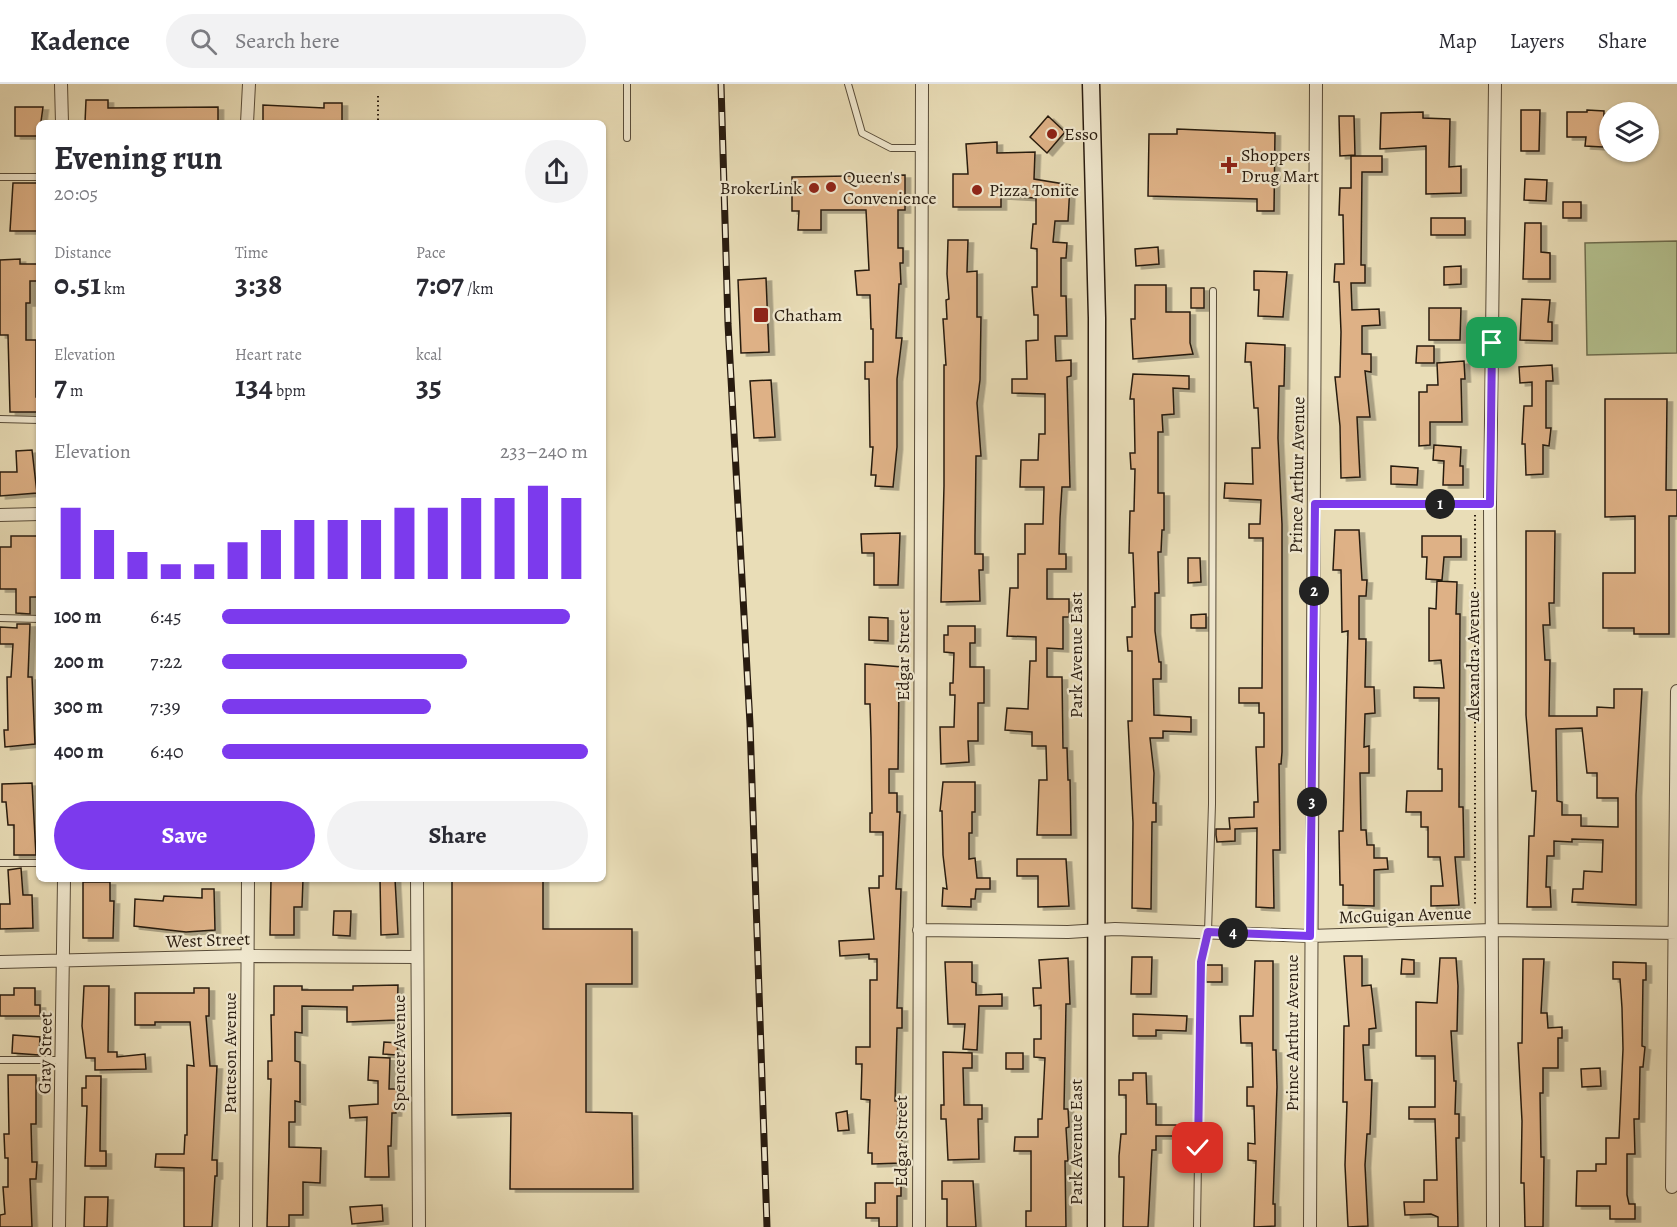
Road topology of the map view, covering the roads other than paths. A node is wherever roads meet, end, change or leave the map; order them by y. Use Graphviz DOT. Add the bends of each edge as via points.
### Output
graph roads {
  1 [pos="61,84"];
  2 [pos="249,84"];
  3 [pos="627,84"];
  4 [pos="848,84"];
  5 [pos="922,84"];
  6 [pos="1092,84"];
  7 [pos="1316,84"];
  8 [pos="1495,84"];
  9 [pos="62,120"];
  10 [pos="247,120"];
  11 [pos="627,138"];
  12 [pos="922,148"];
  13 [pos="0,177"];
  14 [pos="36,177"];
  15 [pos="1213,291"];
  16 [pos="0,419"];
  17 [pos="36,420"];
  18 [pos="1315,504"];
  19 [pos="1490,504"];
  20 [pos="36,514"];
  21 [pos="0,515"];
  22 [pos="0,618"];
  23 [pos="36,619"];
  24 [pos="1677,691"];
  25 [pos="36,862"];
  26 [pos="0,863"];
  27 [pos="64,882"];
  28 [pos="248,882"];
  29 [pos="417,882"];
  30 [pos="920,930"];
  31 [pos="1492,930"];
  32 [pos="1095,931"];
  33 [pos="1208,932"];
  34 [pos="1676,933"];
  35 [pos="1310,936"];
  36 [pos="248,956"];
  37 [pos="416,957"];
  38 [pos="0,962"];
  39 [pos="65,963"];
  40 [pos="0,1060"];
  41 [pos="63,1060"];
  42 [pos="1672,1187"];
  43 [pos="60,1227"];
  44 [pos="246,1227"];
  45 [pos="419,1227"];
  46 [pos="919,1227"];
  47 [pos="1096,1227"];
  48 [pos="1197,1227"];
  49 [pos="1310,1227"];
  50 [pos="1493,1227"];
  1 -- 9 [label="street"];
  2 -- 10 [label="street"];
  3 -- 11 [label="lane"];
  4 -- 12 [label="lane" via="862,133 891,148"];
  5 -- 12 [label="street, Edgar Street"];
  6 -- 32 [label="main road, Park Avenue East" via="1097,318"];
  7 -- 18 [label="street, Prince Arthur Avenue"];
  8 -- 19 [label="street, Alexandra Avenue"];
  12 -- 30 [label="street, Edgar Street"];
  13 -- 14 [label="lane"];
  15 -- 33 [label="lane" via="1212,804"];
  16 -- 17 [label="lane"];
  18 -- 19 [label="lane"];
  18 -- 35 [label="street, Prince Arthur Avenue"];
  19 -- 31 [label="street, Alexandra Avenue"];
  20 -- 21 [label="street"];
  22 -- 23 [label="lane"];
  24 -- 34 [label="street"];
  25 -- 26 [label="lane"];
  27 -- 39 [label="street, Gray Street"];
  28 -- 36 [label="street, Patteson Avenue"];
  29 -- 37 [label="street, Spencer Avenue"];
  30 -- 32 [label="street, McGuigan Avenue"];
  30 -- 46 [label="street, Edgar Street"];
  31 -- 34 [label="street, McGuigan Avenue"];
  31 -- 35 [label="street, McGuigan Avenue"];
  31 -- 50 [label="street, Alexandra Avenue"];
  32 -- 33 [label="street, McGuigan Avenue"];
  32 -- 47 [label="main road, Park Avenue East"];
  33 -- 35 [label="street, McGuigan Avenue"];
  33 -- 48 [label="lane" via="1201,962"];
  34 -- 42 [label="street"];
  35 -- 49 [label="street, Prince Arthur Avenue"];
  36 -- 37 [label="street, West Street"];
  36 -- 39 [label="street, West Street"];
  36 -- 44 [label="street, Patteson Avenue"];
  37 -- 45 [label="street, Spencer Avenue"];
  38 -- 39 [label="street, West Street"];
  39 -- 41 [label="street, Gray Street"];
  40 -- 41 [label="lane"];
  41 -- 43 [label="street, Gray Street"];
}
